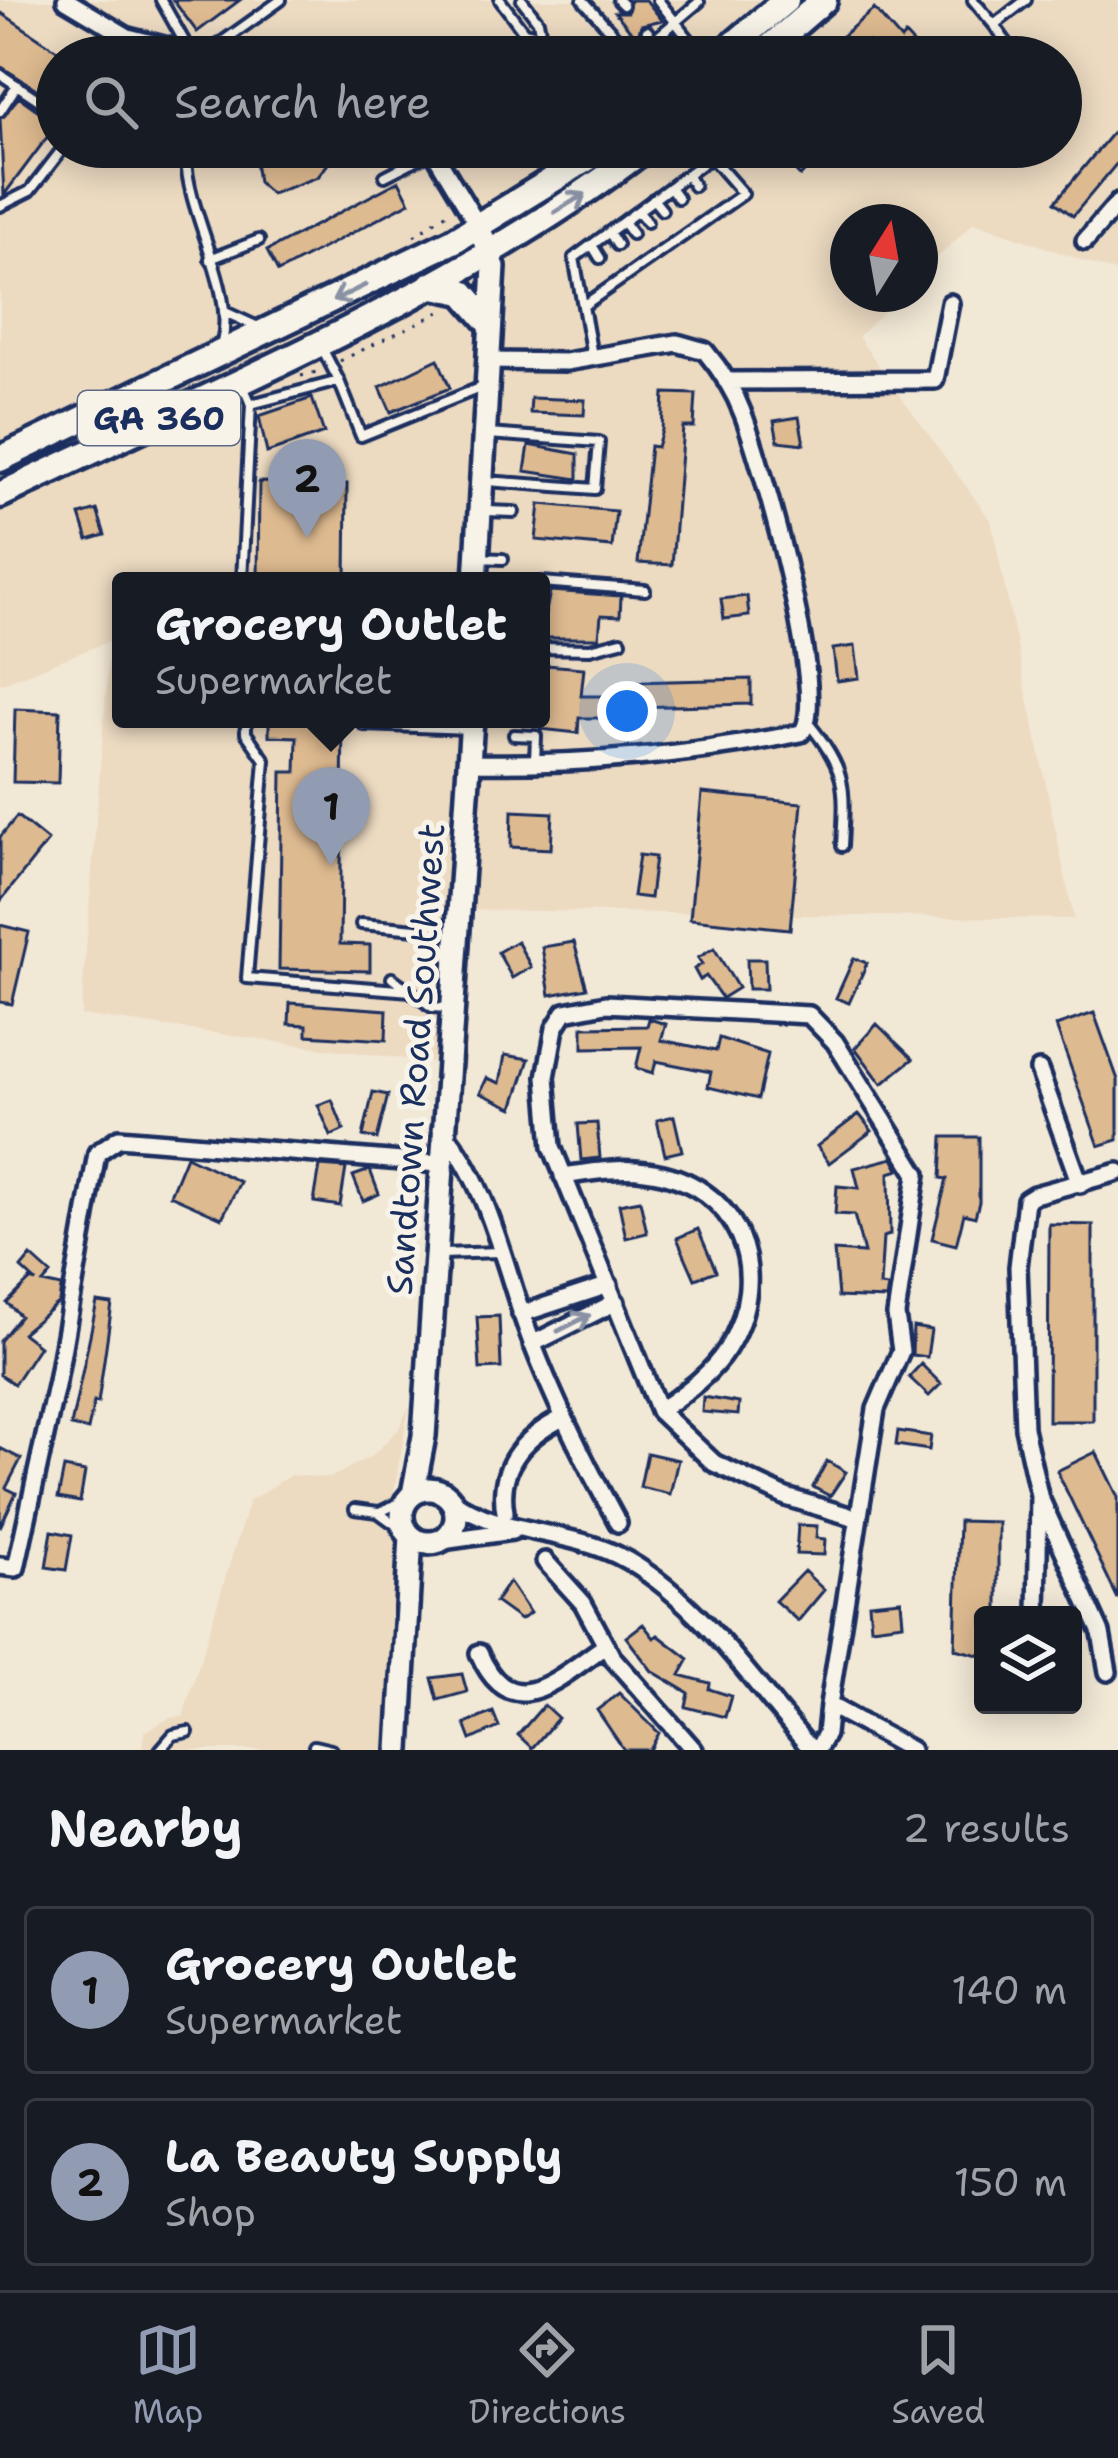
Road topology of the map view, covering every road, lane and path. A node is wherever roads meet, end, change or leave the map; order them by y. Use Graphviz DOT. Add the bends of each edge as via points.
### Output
graph roads {
  1 [pos="66,0"];
  2 [pos="161,0"];
  3 [pos="281,0"];
  4 [pos="500,0"];
  5 [pos="522,0"];
  6 [pos="583,0"];
  7 [pos="658,0"];
  8 [pos="824,0"];
  9 [pos="973,0"];
  10 [pos="1026,0"];
  11 [pos="699,2"];
  12 [pos="775,3"];
  13 [pos="676,22"];
  14 [pos="994,25"];
  15 [pos="647,32"];
  16 [pos="126,36"];
  17 [pos="182,36"];
  18 [pos="226,36"];
  19 [pos="541,36"];
  20 [pos="615,36"];
  21 [pos="650,36"];
  22 [pos="659,36"];
  23 [pos="687,36"];
  24 [pos="735,36"];
  25 [pos="787,36"];
  26 [pos="1002,36"];
  27 [pos="0,74"];
  28 [pos="17,86"];
  29 [pos="36,98"];
  30 [pos="0,111"];
  31 [pos="48,168"];
  32 [pos="186,168"];
  33 [pos="399,168"];
  34 [pos="443,168"];
  35 [pos="562,168"];
  36 [pos="577,168"];
  37 [pos="619,168"];
  38 [pos="696,168"];
  39 [pos="721,168"];
  40 [pos="567,175"];
  41 [pos="687,175"];
  42 [pos="385,176"];
  43 [pos="694,186"];
  44 [pos="670,187"];
  45 [pos="678,198"];
  46 [pos="653,200"];
  47 [pos="1118,202"];
  48 [pos="707,203"];
  49 [pos="0,206"];
  50 [pos="662,210"];
  51 [pos="638,211"];
  52 [pos="715,214"];
  53 [pos="691,215"];
  54 [pos="623,222"];
  55 [pos="647,222"];
  56 [pos="699,225"];
  57 [pos="479,227"];
  58 [pos="674,228"];
  59 [pos="609,232"];
  60 [pos="632,234"];
  61 [pos="681,238"];
  62 [pos="659,239"];
  63 [pos="259,240"];
  64 [pos="1085,241"];
  65 [pos="592,244"];
  66 [pos="617,244"];
  67 [pos="666,248"];
  68 [pos="490,253"];
  69 [pos="600,258"];
  70 [pos="210,260"];
  71 [pos="430,285"];
  72 [pos="950,303"];
  73 [pos="583,306"];
  74 [pos="224,310"];
  75 [pos="489,322"];
  76 [pos="271,330"];
  77 [pos="318,342"];
  78 [pos="214,357"];
  79 [pos="592,358"];
  80 [pos="487,361"];
  81 [pos="240,380"];
  82 [pos="339,381"];
  83 [pos="726,381"];
  84 [pos="486,387"];
  85 [pos="251,404"];
  86 [pos="483,434"];
  87 [pos="0,458"];
  88 [pos="480,480"];
  89 [pos="0,495"];
  90 [pos="478,511"];
  91 [pos="514,512"];
  92 [pos="476,558"];
  93 [pos="502,559"];
  94 [pos="242,572"];
  95 [pos="476,572"];
  96 [pos="550,583"];
  97 [pos="644,590"];
  98 [pos="621,641"];
  99 [pos="550,648"];
  100 [pos="809,724"];
  101 [pos="246,728"];
  102 [pos="472,728"];
  103 [pos="514,735"];
  104 [pos="470,763"];
  105 [pos="535,764"];
  106 [pos="842,846"];
  107 [pos="362,924"];
  108 [pos="416,928"];
  109 [pos="392,977"];
  110 [pos="411,991"];
  111 [pos="450,1008"];
  112 [pos="1040,1070"];
  113 [pos="442,1129"];
  114 [pos="439,1164"];
  115 [pos="1118,1172"];
  116 [pos="563,1176"];
  117 [pos="1080,1184"];
  118 [pos="500,1252"];
  119 [pos="434,1254"];
  120 [pos="609,1285"];
  121 [pos="616,1302"];
  122 [pos="521,1315"];
  123 [pos="532,1344"];
  124 [pos="425,1404"];
  125 [pos="659,1411"];
  126 [pos="563,1418"];
  127 [pos="1039,1496"];
  128 [pos="410,1497"];
  129 [pos="448,1497"];
  130 [pos="355,1510"];
  131 [pos="378,1512"];
  132 [pos="505,1512"];
  133 [pos="856,1518"];
  134 [pos="618,1522"];
  135 [pos="526,1531"];
  136 [pos="423,1538"];
  137 [pos="545,1561"];
  138 [pos="0,1566"];
  139 [pos="1037,1606"];
  140 [pos="605,1646"];
  141 [pos="478,1653"];
  142 [pos="1108,1672"];
  143 [pos="829,1706"];
  144 [pos="188,1732"];
  145 [pos="314,1746"];
  146 [pos="160,1750"];
  147 [pos="331,1750"];
  148 [pos="399,1750"];
  149 [pos="694,1750"];
  150 [pos="814,1750"];
  151 [pos="911,1750"];
  1 -- 16 [label="street"];
  2 -- 17 [label="lane"];
  3 -- 18 [label="lane"];
  4 -- 19 [label="lane" via="524,32"];
  5 -- 19 [label="lane"];
  6 -- 20 [label="lane"];
  7 -- 13 [label="lane"];
  8 -- 25 [label="main road"];
  9 -- 14 [label="lane"];
  10 -- 14 [label="lane"];
  11 -- 13 [label="lane"];
  12 -- 24 [label="main road"];
  13 -- 22 [label="lane"];
  13 -- 23 [label="lane"];
  14 -- 26 [label="lane"];
  15 -- 21 [label="lane"];
  27 -- 28 [label="lane"];
  28 -- 29 [label="lane"];
  28 -- 30 [label="lane"];
  31 -- 49 [label="lane" via="30,191"];
  32 -- 70 [label="lane"];
  33 -- 42 [label="lane"];
  34 -- 57 [label="street"];
  35 -- 40 [label="lane"];
  36 -- 40 [label="main road, GA 360"];
  68 -- 37 [label="main road, GA 360, one-way"];
  38 -- 41 [label="lane"];
  39 -- 52 [label="lane" via="743,194"];
  40 -- 57 [label="main road, GA 360"];
  41 -- 43 [label="lane"];
  41 -- 44 [label="lane"];
  44 -- 45 [label="lane"];
  44 -- 46 [label="lane"];
  46 -- 50 [label="lane"];
  46 -- 51 [label="lane"];
  47 -- 64 [label="street"];
  48 -- 52 [label="lane"];
  51 -- 54 [label="lane"];
  51 -- 55 [label="lane"];
  52 -- 56 [label="lane"];
  53 -- 56 [label="lane"];
  54 -- 59 [label="lane"];
  54 -- 60 [label="lane"];
  56 -- 61 [label="lane"];
  57 -- 68 [label="street"];
  57 -- 76 [label="main road, GA 360, one-way"];
  58 -- 61 [label="lane"];
  59 -- 65 [label="lane"];
  59 -- 66 [label="lane"];
  61 -- 67 [label="lane"];
  62 -- 67 [label="lane"];
  63 -- 70 [label="lane"];
  65 -- 69 [label="lane"];
  65 -- 73 [label="lane" via="574,258"];
  67 -- 73 [label="lane"];
  68 -- 71 [label="main road, GA 360"];
  68 -- 75 [label="street"];
  70 -- 74 [label="lane"];
  71 -- 75 [label="main road" via="464,292"];
  71 -- 77 [label="main road, GA 360"];
  72 -- 83 [label="street" via="935,380"];
  73 -- 79 [label="lane"];
  74 -- 76 [label="lane"];
  74 -- 78 [label="lane"];
  75 -- 80 [label="street"];
  76 -- 78 [label="main road, GA 360"];
  77 -- 81 [label="main road, GA 360"];
  77 -- 82 [label="lane"];
  78 -- 87 [label="main road, GA 360"];
  79 -- 80 [label="street"];
  79 -- 83 [label="street" via="692,345"];
  80 -- 84 [label="street"];
  81 -- 85 [label="lane"];
  81 -- 89 [label="main road, GA 360"];
  82 -- 84 [label="lane" via="361,436"];
  82 -- 85 [label="lane"];
  83 -- 100 [label="street" via="745,419 803,638"];
  84 -- 86 [label="street"];
  85 -- 94 [label="lane"];
  86 -- 88 [label="street"];
  86 -- 88 [label="lane" via="599,442 596,489"];
  88 -- 90 [label="street"];
  90 -- 91 [label="lane"];
  90 -- 92 [label="street"];
  92 -- 93 [label="lane"];
  92 -- 95 [label="street"];
  96 -- 97 [label="lane"];
  98 -- 99 [label="lane"];
  100 -- 105 [label="street" via="764,740"];
  100 -- 106 [label="lane" via="835,755 845,784"];
  101 -- 110 [label="lane" via="266,760 248,979"];
  102 -- 104 [label="street, Sandtown Road Southwest"];
  103 -- 105 [label="lane" via="536,736"];
  104 -- 105 [label="street"];
  104 -- 111 [label="street, Sandtown Road Southwest"];
  107 -- 108 [label="lane"];
  109 -- 110 [label="lane"];
  110 -- 111 [label="lane"];
  111 -- 113 [label="street, Sandtown Road Southwest"];
  112 -- 117 [label="street"];
  113 -- 114 [label="street, Sandtown Road Southwest"];
  113 -- 118 [label="street" via="458,1147"];
  114 -- 119 [label="street, Sandtown Road Southwest"];
  114 -- 138 [label="street" via="119,1138 97,1154 16,1568"];
  115 -- 117 [label="street"];
  116 -- 120 [label="street"];
  116 -- 125 [label="street" via="631,1169 673,1178 709,1195 744,1238 750,1281 737,1329 700,1381"];
  116 -- 133 [label="street" via="546,1094 555,1028 565,1012 606,1004 808,1015 835,1042 910,1160 918,1188 896,1315 901,1351 876,1409"];
  117 -- 127 [label="street" via="1034,1195 1023,1212 1024,1428"];
  118 -- 119 [label="lane"];
  118 -- 122 [label="street"];
  119 -- 124 [label="street, Sandtown Road Southwest"];
  120 -- 121 [label="street"];
  120 -- 122 [label="street"];
  123 -- 121 [label="street, one-way"];
  121 -- 125 [label="street"];
  122 -- 123 [label="street"];
  123 -- 126 [label="street"];
  124 -- 128 [label="street, Sandtown Road Southwest" via="421,1470"];
  124 -- 129 [label="street, Sandtown Road Southwest"];
  125 -- 133 [label="street" via="714,1463"];
  126 -- 132 [label="street" via="516,1453 503,1484"];
  126 -- 134 [label="street"];
  127 -- 139 [label="street"];
  127 -- 142 [label="street" via="1102,1634"];
  128 -- 129 [label="street" via="429,1488"];
  128 -- 131 [label="lane"];
  128 -- 136 [label="street" via="401,1516"];
  129 -- 135 [label="street"];
  129 -- 136 [label="street" via="457,1518"];
  130 -- 131 [label="lane"];
  131 -- 136 [label="lane"];
  133 -- 143 [label="street"];
  135 -- 136 [label="street"];
  135 -- 150 [label="street" via="598,1547 661,1582"];
  136 -- 148 [label="street"];
  137 -- 140 [label="street" via="584,1603"];
  140 -- 141 [label="street" via="517,1694 496,1685"];
  140 -- 149 [label="street"];
  143 -- 150 [label="street" via="826,1734"];
  143 -- 151 [label="street"];
  144 -- 146 [label="lane"];
  145 -- 147 [label="lane"];
}
